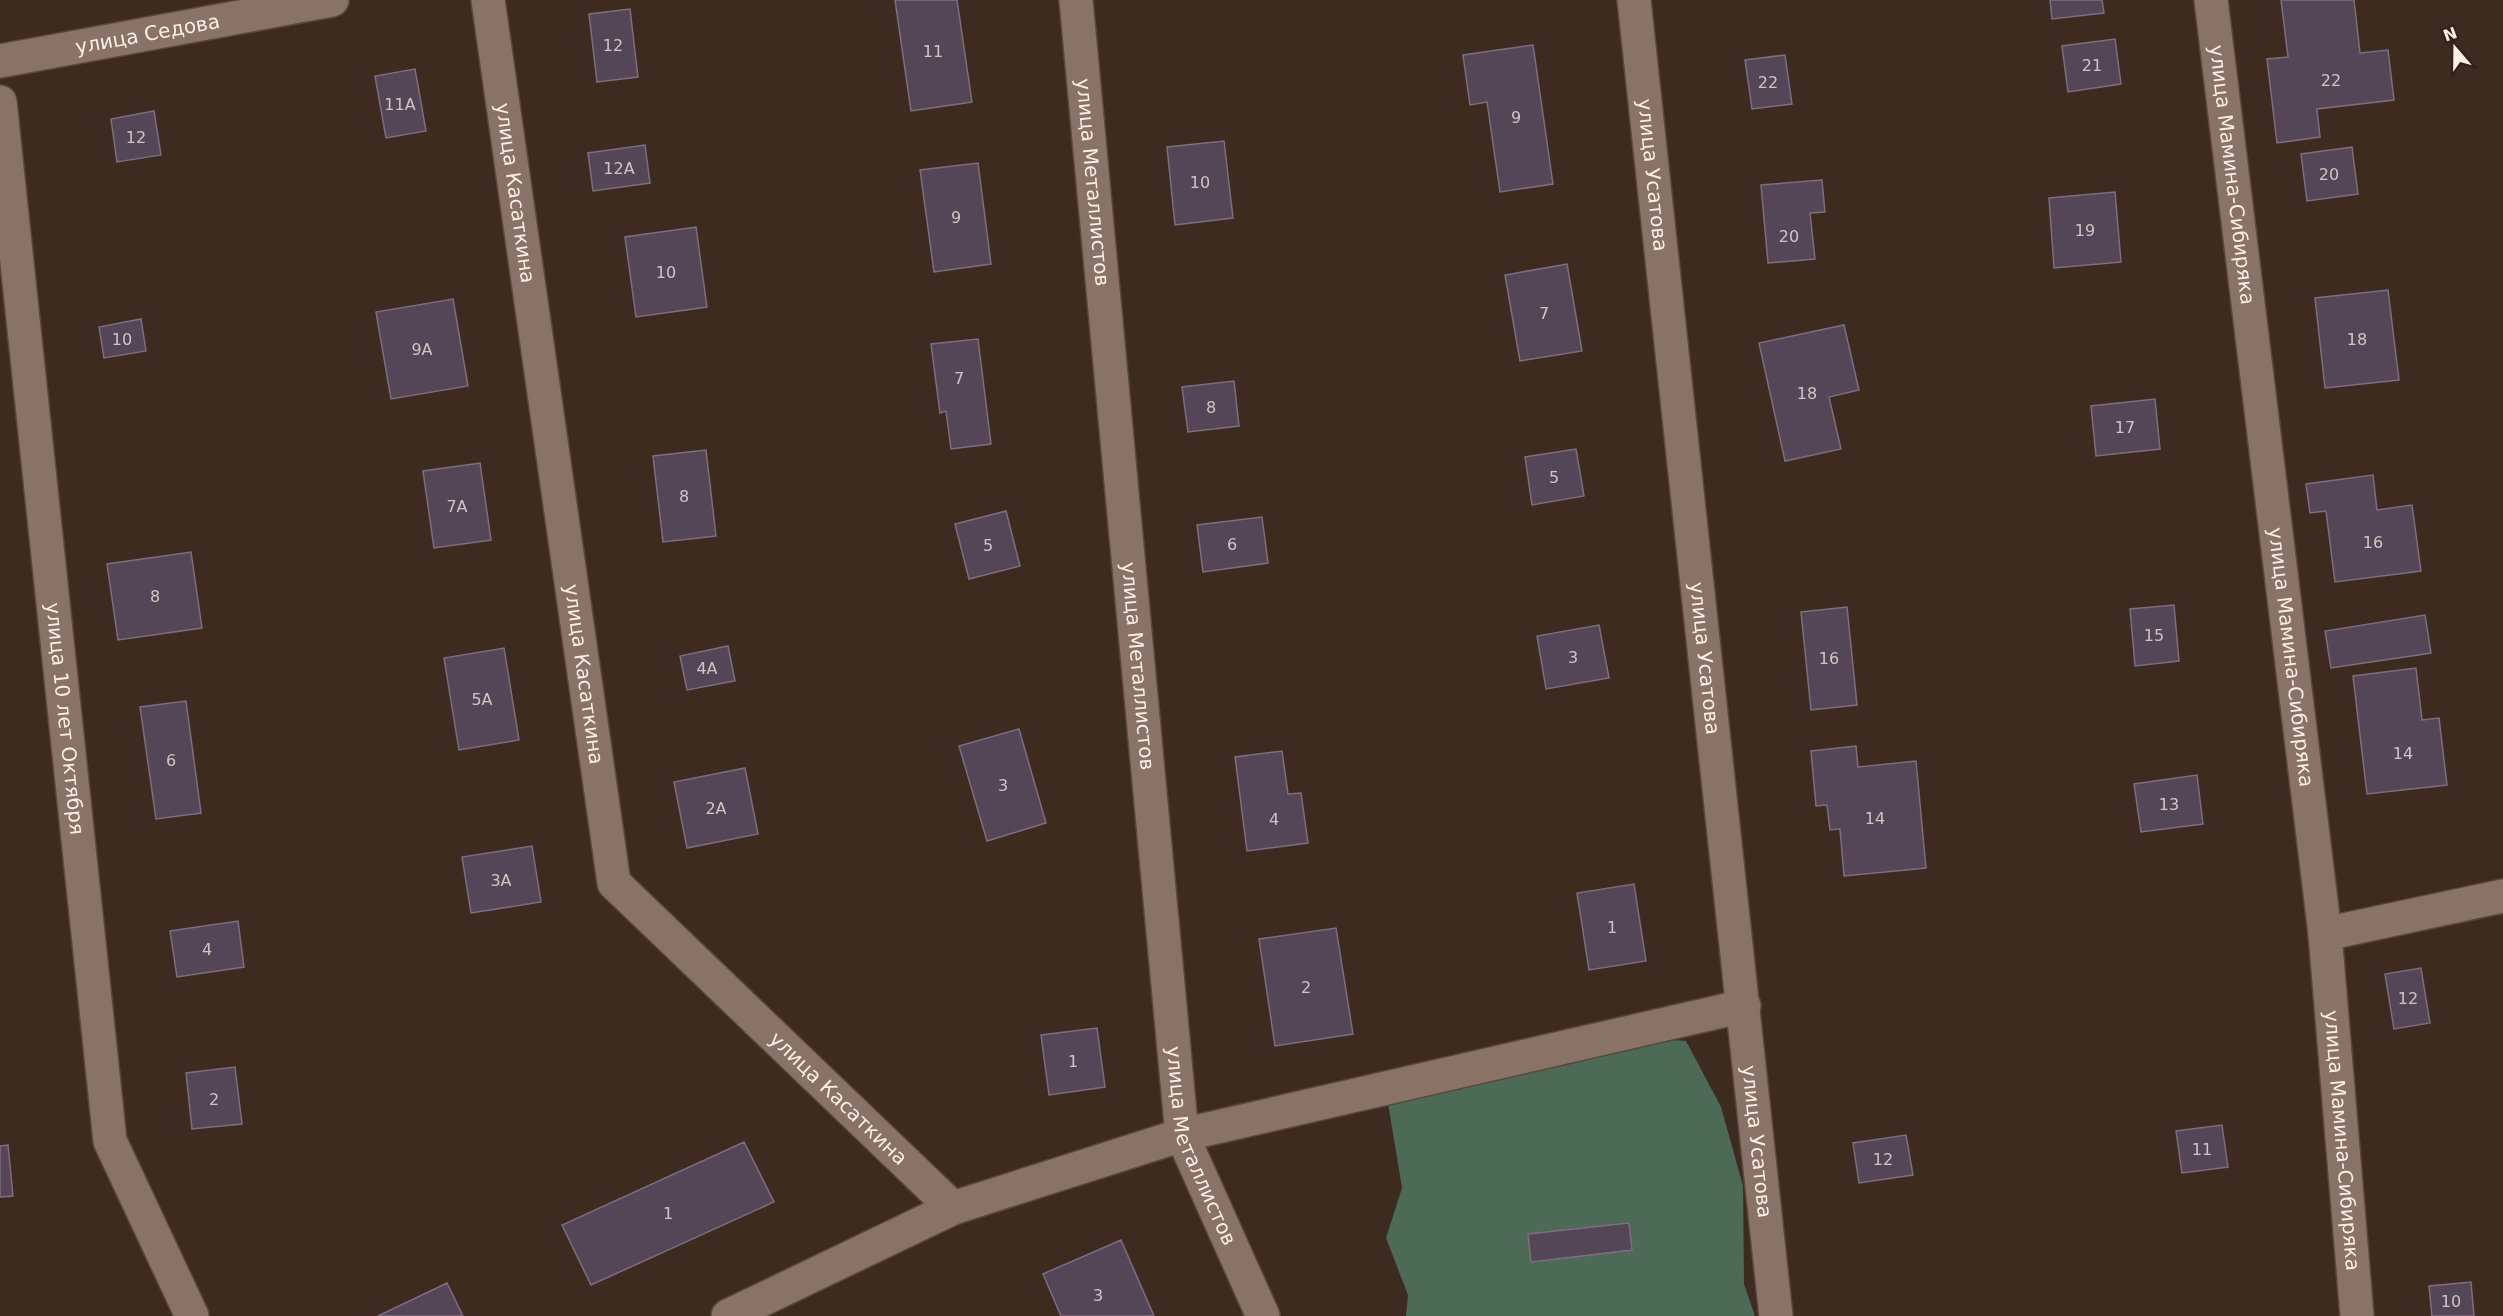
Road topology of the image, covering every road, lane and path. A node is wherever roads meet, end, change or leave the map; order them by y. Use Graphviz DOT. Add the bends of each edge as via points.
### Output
graph roads {
  1 [pos="332,0"];
  2 [pos="488,0"];
  3 [pos="1076,0"];
  4 [pos="1634,0"];
  5 [pos="2211,0"];
  6 [pos="0,61"];
  7 [pos="0,102"];
  8 [pos="2503,896"];
  9 [pos="2325,934"];
  10 [pos="1744,1006"];
  11 [pos="1182,1135"];
  12 [pos="953,1208"];
  13 [pos="192,1316"];
  14 [pos="728,1316"];
  15 [pos="1263,1316"];
  16 [pos="1776,1316"];
  17 [pos="2357,1316"];
  1 -- 6 [label="street, улица Седова"];
  2 -- 12 [label="street, улица Касаткина" via="614,883"];
  3 -- 11 [label="street, улица Металлистов"];
  4 -- 10 [label="street, улица Усатова"];
  5 -- 9 [label="street, улица Мамина-Сибиряка"];
  7 -- 13 [label="street, улица 10 лет Октября" via="110,1142"];
  8 -- 9 [label="street"];
  9 -- 17 [label="street, улица Мамина-Сибиряка"];
  10 -- 11 [label="street"];
  10 -- 16 [label="street, улица Усатова"];
  11 -- 12 [label="street"];
  11 -- 15 [label="street, улица Металлистов"];
  12 -- 14 [label="street"];
}
